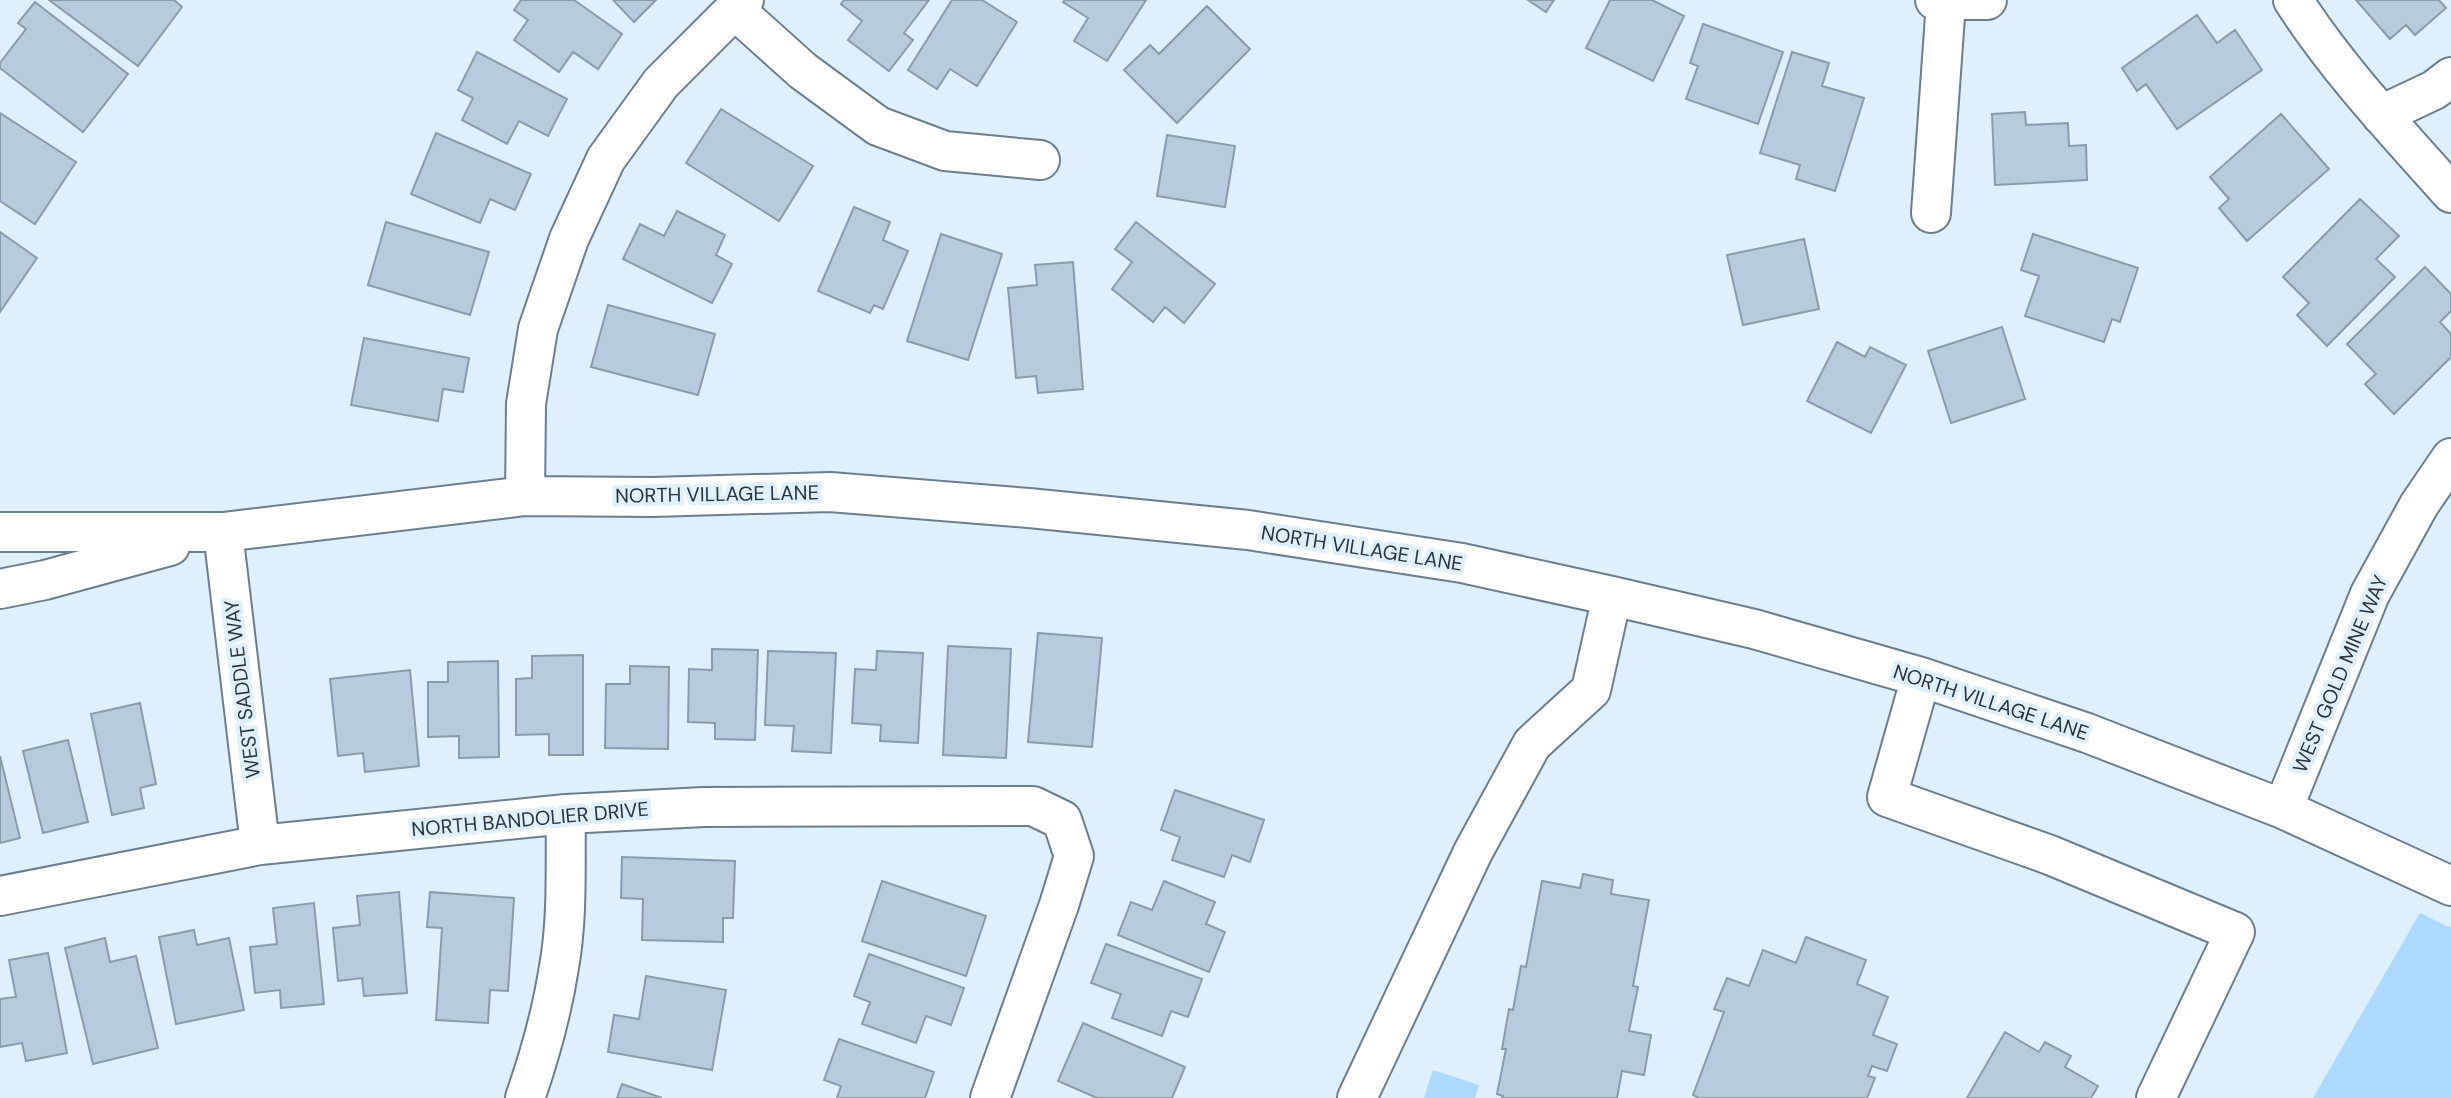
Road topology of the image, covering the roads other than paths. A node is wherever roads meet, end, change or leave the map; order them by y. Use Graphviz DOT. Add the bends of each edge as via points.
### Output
graph roads {
  1 [pos="1987,0"];
  2 [pos="2293,0"];
  3 [pos="1940,1"];
  4 [pos="739,5"];
  5 [pos="2451,77"];
  6 [pos="2381,115"];
  7 [pos="1040,160"];
  8 [pos="2451,193"];
  9 [pos="1931,213"];
  10 [pos="2451,458"];
  11 [pos="525,496"];
  12 [pos="0,532"];
  13 [pos="223,532"];
  14 [pos="0,589"];
  15 [pos="1612,596"];
  16 [pos="1921,677"];
  17 [pos="2283,809"];
  18 [pos="566,814"];
  19 [pos="260,845"];
  20 [pos="2451,886"];
  21 [pos="0,896"];
  22 [pos="525,1098"];
  23 [pos="990,1098"];
  24 [pos="1357,1098"];
  25 [pos="2156,1098"];
  1 -- 3 [label="street"];
  2 -- 6 [label="street"];
  3 -- 9 [label="street"];
  4 -- 7 [label="street" via="803,71 878,126 945,151"];
  4 -- 11 [label="street" via="661,83 606,159 569,239 538,329 526,404"];
  5 -- 6 [label="street"];
  6 -- 8 [label="street"];
  10 -- 17 [label="street, WEST GOLD MINE WAY" via="2370,594"];
  11 -- 13 [label="street, NORTH VILLAGE LANE"];
  11 -- 15 [label="street, NORTH VILLAGE LANE" via="830,492 1029,508 1248,530 1462,563"];
  12 -- 13 [label="street, NORTH VILLAGE LANE"];
  13 -- 14 [label="street, NORTH VILLAGE LANE"];
  13 -- 19 [label="street, WEST SADDLE WAY"];
  15 -- 16 [label="street, NORTH VILLAGE LANE" via="1754,629"];
  15 -- 24 [label="street" via="1591,690 1532,744 1473,852"];
  16 -- 17 [label="street, NORTH VILLAGE LANE" via="2087,733"];
  16 -- 25 [label="street" via="1887,797 2050,855 2235,932"];
  17 -- 20 [label="street, NORTH VILLAGE LANE"];
  18 -- 19 [label="street, NORTH BANDOLIER DRIVE"];
  18 -- 22 [label="street" via="559,966"];
  18 -- 23 [label="street, NORTH BANDOLIER DRIVE" via="704,807 1033,806 1062,820 1074,856"];
  19 -- 21 [label="street, NORTH BANDOLIER DRIVE"];
}
